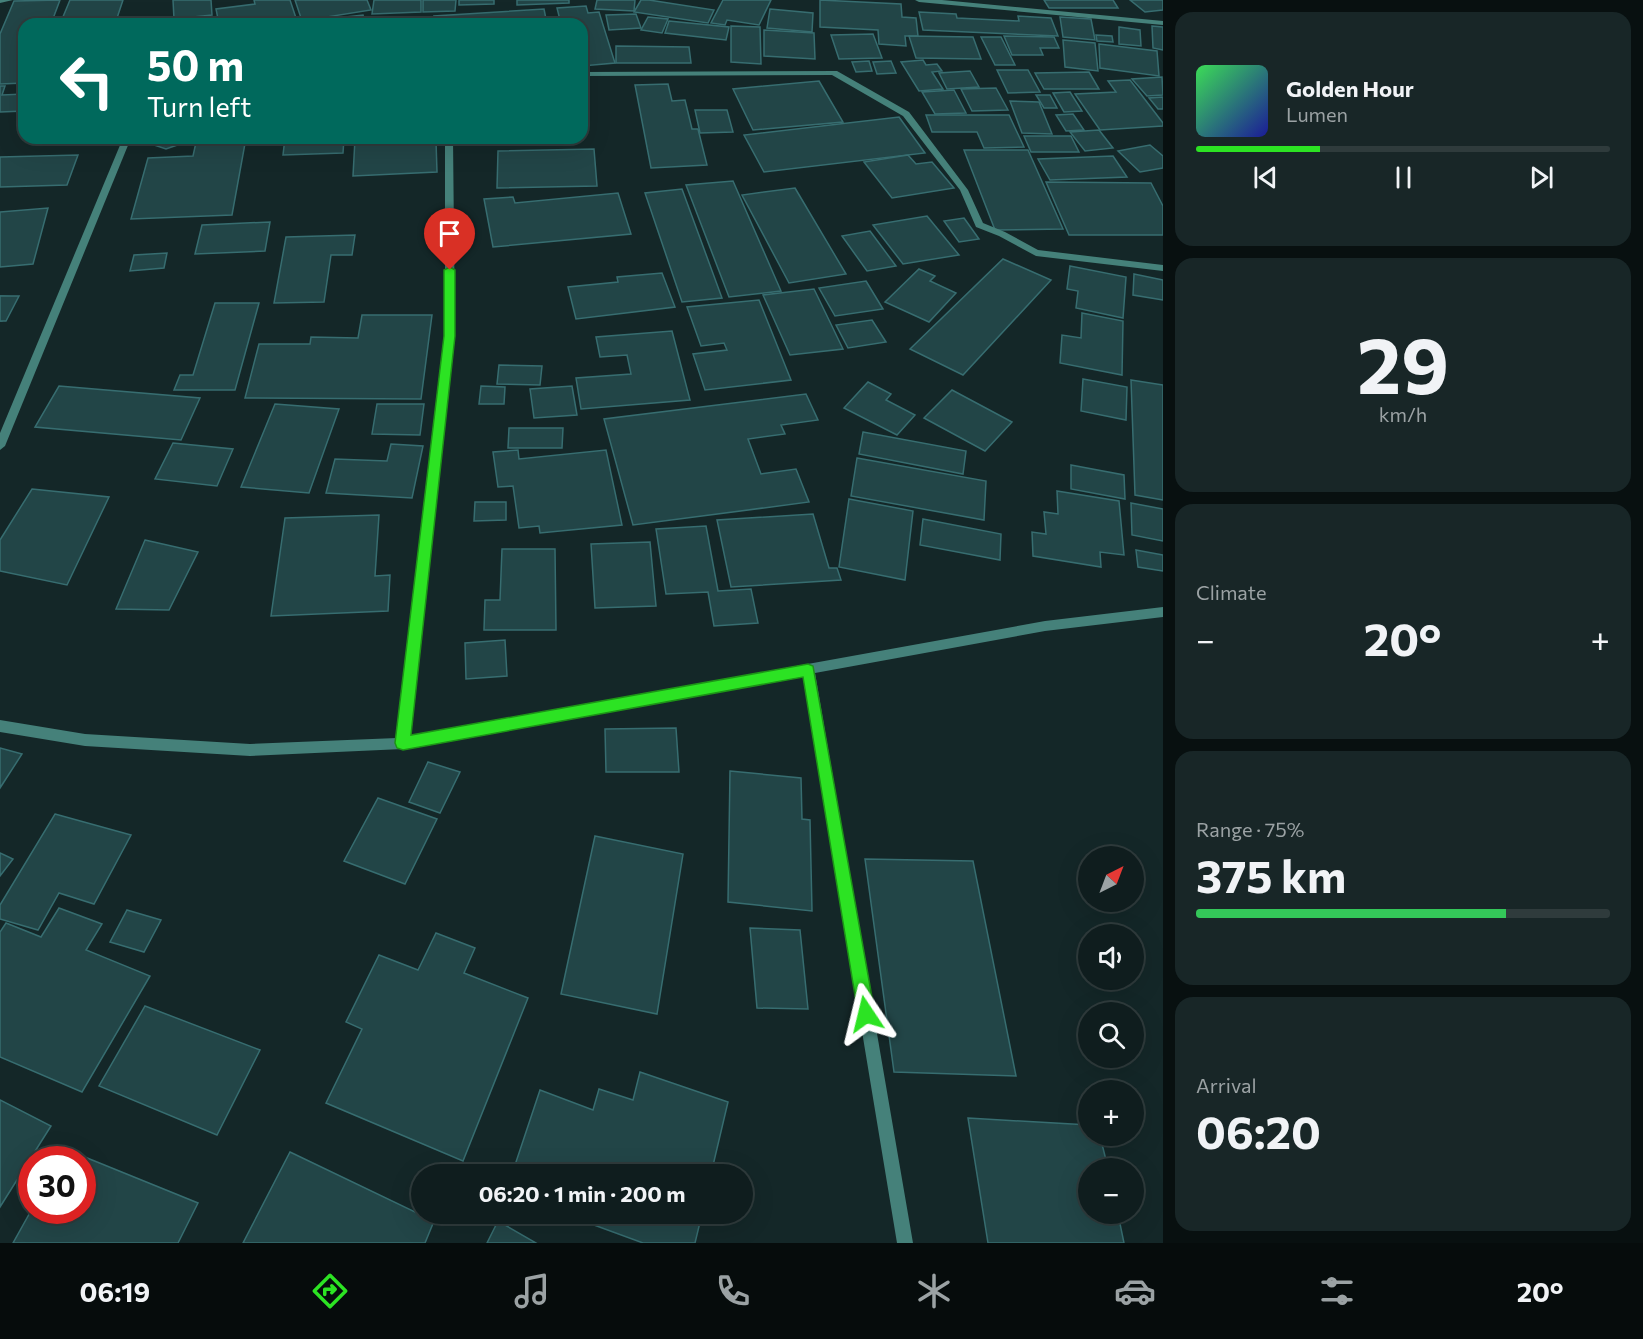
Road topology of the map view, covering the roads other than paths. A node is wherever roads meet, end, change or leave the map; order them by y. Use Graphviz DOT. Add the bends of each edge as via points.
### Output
graph roads {
  1 [pos="9,0"];
  2 [pos="919,0"];
  3 [pos="0,1"];
  4 [pos="1163,22"];
  5 [pos="588,74"];
  6 [pos="125,144"];
  7 [pos="449,144"];
  8 [pos="1163,268"];
  9 [pos="0,446"];
  10 [pos="1163,612"];
  11 [pos="808,670"];
  12 [pos="0,726"];
  13 [pos="403,743"];
  14 [pos="905,1243"];
  1 -- 3 [label="street"];
  2 -- 4 [label="street"];
  5 -- 8 [label="street" via="834,73 906,114 964,190 979,225 1036,253"];
  6 -- 9 [label="street"];
  7 -- 13 [label="street" via="450,336"];
  10 -- 11 [label="street" via="1045,626"];
  11 -- 13 [label="street"];
  11 -- 14 [label="street"];
  12 -- 13 [label="street" via="85,740 250,750"];
}
